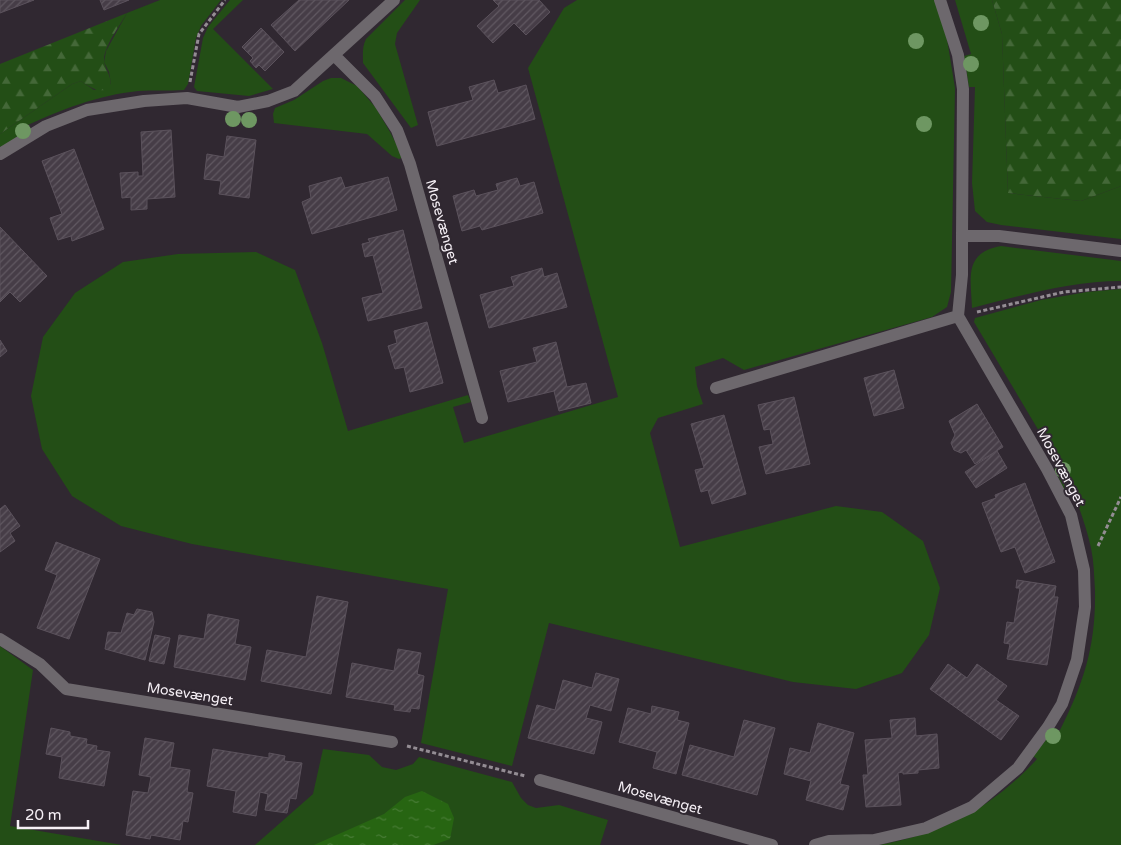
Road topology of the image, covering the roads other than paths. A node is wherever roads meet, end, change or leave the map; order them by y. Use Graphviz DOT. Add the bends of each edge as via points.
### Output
graph roads {
  1 [pos="394,0"];
  2 [pos="940,0"];
  3 [pos="334,55"];
  4 [pos="0,154"];
  5 [pos="962,236"];
  6 [pos="1121,251"];
  7 [pos="958,316"];
  8 [pos="716,388"];
  9 [pos="482,418"];
  10 [pos="0,639"];
  11 [pos="392,742"];
  12 [pos="540,780"];
  13 [pos="772,845"];
  14 [pos="815,845"];
  1 -- 3 [label="street"];
  2 -- 5 [label="street" via="958,55 962,89"];
  3 -- 4 [label="street" via="294,90 268,101 238,107 187,98 87,110 46,126"];
  3 -- 9 [label="street, Mosevænget" via="375,96 397,130 410,164"];
  5 -- 6 [label="street" via="999,236"];
  5 -- 7 [label="street"];
  7 -- 8 [label="street"];
  7 -- 14 [label="street, Mosevænget" via="1064,499 1070,515 1084,570 1085,607 1076,660 1062,704 1048,727 1018,768 972,807 926,828 874,840 829,841"];
  10 -- 11 [label="street, Mosevænget" via="40,664 66,689"];
  12 -- 13 [label="street, Mosevænget"];
}
